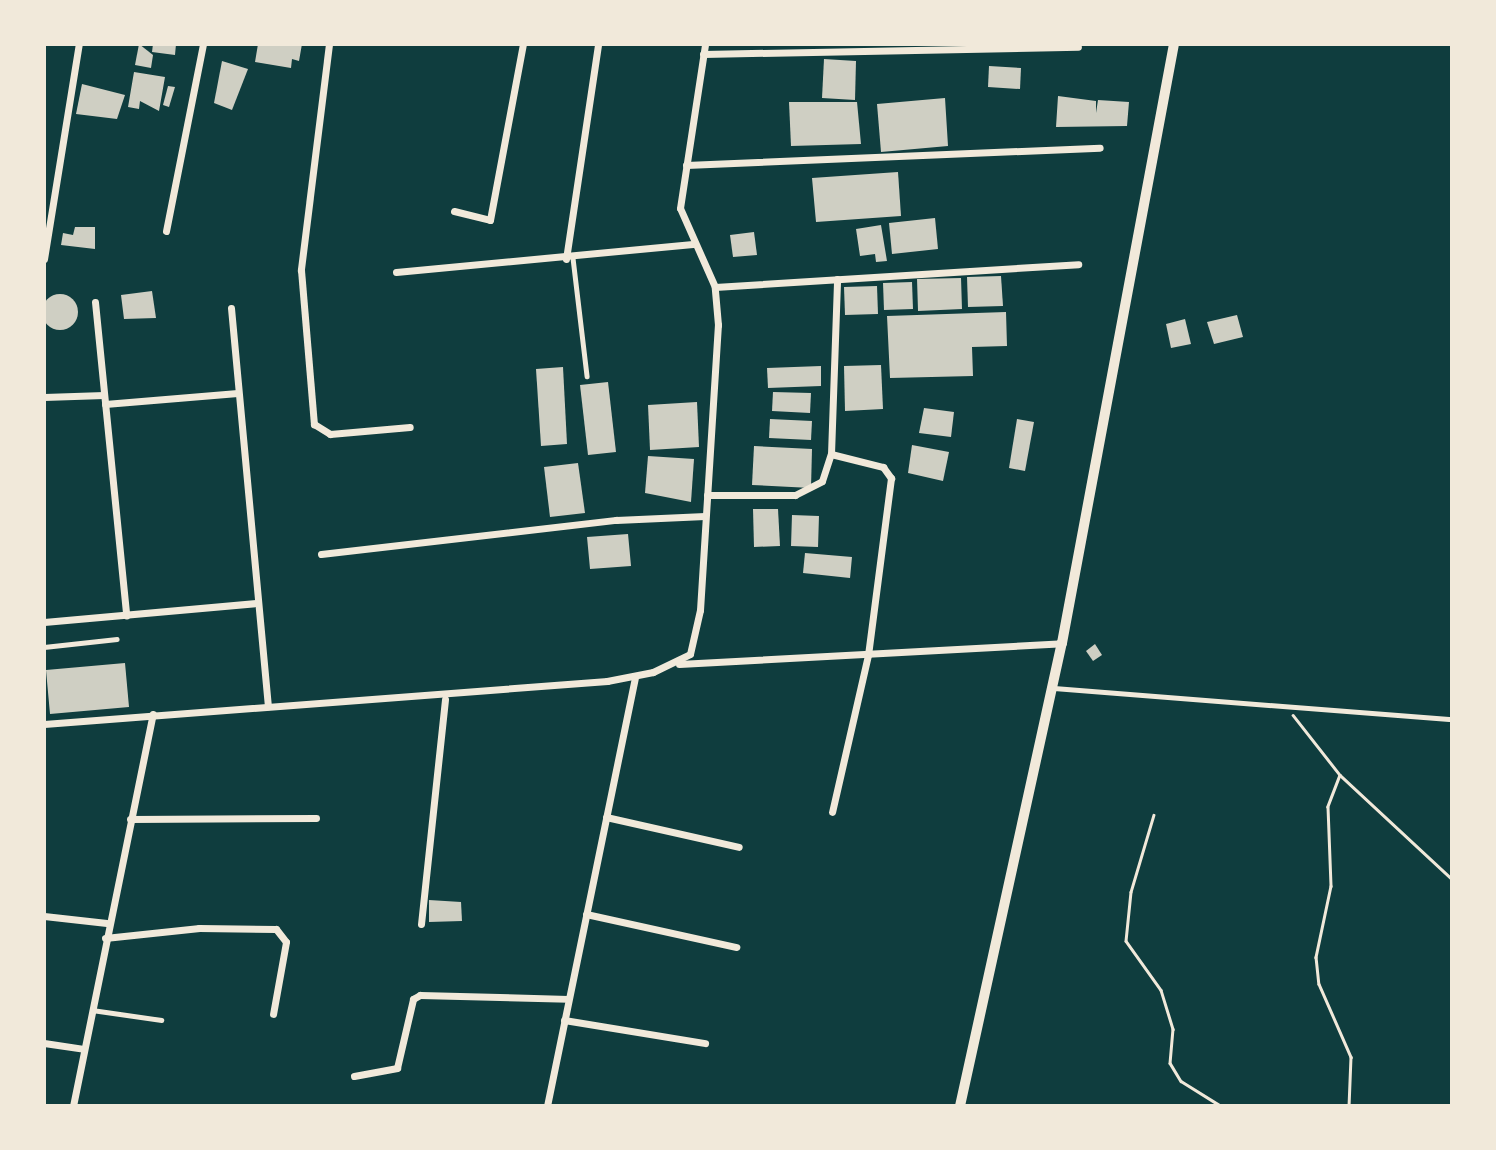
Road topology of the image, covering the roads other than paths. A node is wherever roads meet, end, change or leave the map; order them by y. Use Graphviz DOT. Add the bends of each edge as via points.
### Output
graph roads {
  1 [pos="79,44"];
  2 [pos="203,44"];
  3 [pos="329,44"];
  4 [pos="523,44"];
  5 [pos="598,44"];
  6 [pos="705,44"];
  7 [pos="1174,44"];
  8 [pos="1078,47"];
  9 [pos="704,54"];
  10 [pos="1100,148"];
  11 [pos="686,165"];
  12 [pos="454,211"];
  13 [pos="166,231"];
  14 [pos="693,244"];
  15 [pos="44,259"];
  16 [pos="569,259"];
  17 [pos="1078,264"];
  18 [pos="396,272"];
  19 [pos="836,279"];
  20 [pos="715,286"];
  21 [pos="95,302"];
  22 [pos="231,308"];
  23 [pos="587,376"];
  24 [pos="238,393"];
  25 [pos="104,395"];
  26 [pos="44,397"];
  27 [pos="105,404"];
  28 [pos="410,427"];
  29 [pos="831,454"];
  30 [pos="706,495"];
  31 [pos="705,516"];
  32 [pos="321,554"];
  33 [pos="256,603"];
  34 [pos="127,615"];
  35 [pos="44,622"];
  36 [pos="117,639"];
  37 [pos="1062,643"];
  38 [pos="44,647"];
  39 [pos="868,655"];
  40 [pos="678,664"];
  41 [pos="635,678"];
  42 [pos="1053,688"];
  43 [pos="445,699"];
  44 [pos="268,706"];
  45 [pos="153,714"];
  46 [pos="1452,719"];
  47 [pos="44,724"];
  48 [pos="832,811"];
  49 [pos="606,817"];
  50 [pos="316,818"];
  51 [pos="130,820"];
  52 [pos="739,847"];
  53 [pos="586,914"];
  54 [pos="44,916"];
  55 [pos="107,923"];
  56 [pos="421,924"];
  57 [pos="104,938"];
  58 [pos="736,947"];
  59 [pos="568,999"];
  60 [pos="91,1010"];
  61 [pos="273,1014"];
  62 [pos="161,1020"];
  63 [pos="564,1020"];
  64 [pos="705,1042"];
  65 [pos="44,1043"];
  66 [pos="84,1049"];
  67 [pos="354,1076"];
  68 [pos="73,1106"];
  69 [pos="547,1106"];
  70 [pos="960,1106"];
  1 -- 15 [label="street"];
  2 -- 13 [label="street"];
  3 -- 28 [label="street" via="300,270 314,424 330,434"];
  4 -- 12 [label="street" via="490,220"];
  5 -- 16 [label="street"];
  6 -- 9 [label="street"];
  7 -- 37 [label="street"];
  8 -- 9 [label="street"];
  9 -- 11 [label="street"];
  10 -- 11 [label="street"];
  11 -- 14 [label="street" via="680,208"];
  14 -- 16 [label="street"];
  14 -- 20 [label="street"];
  16 -- 18 [label="street"];
  16 -- 23 [label="lane"];
  17 -- 19 [label="street"];
  19 -- 20 [label="street"];
  19 -- 29 [label="street"];
  20 -- 30 [label="street"];
  21 -- 25 [label="street"];
  22 -- 24 [label="street"];
  24 -- 27 [label="street"];
  24 -- 33 [label="street"];
  25 -- 26 [label="street"];
  25 -- 27 [label="street"];
  27 -- 34 [label="street"];
  29 -- 30 [label="street" via="812,491"];
  29 -- 39 [label="street" via="883,467 891,478"];
  30 -- 31 [label="street"];
  31 -- 32 [label="street" via="617,520"];
  31 -- 40 [label="street" via="695,644"];
  33 -- 34 [label="street"];
  33 -- 44 [label="street"];
  34 -- 35 [label="street"];
  36 -- 38 [label="lane"];
  37 -- 39 [label="street"];
  37 -- 42 [label="street"];
  39 -- 40 [label="street"];
  39 -- 48 [label="street"];
  40 -- 41 [label="street"];
  41 -- 43 [label="street"];
  41 -- 49 [label="street"];
  42 -- 46 [label="lane"];
  42 -- 70 [label="street"];
  43 -- 44 [label="street"];
  43 -- 56 [label="street"];
  44 -- 45 [label="street"];
  45 -- 47 [label="street"];
  45 -- 51 [label="street"];
  49 -- 52 [label="street"];
  49 -- 53 [label="street"];
  50 -- 51 [label="street"];
  51 -- 55 [label="street"];
  53 -- 58 [label="street"];
  53 -- 59 [label="street"];
  54 -- 55 [label="street"];
  55 -- 57 [label="street"];
  57 -- 60 [label="street"];
  57 -- 61 [label="street" via="199,928 276,929 286,942"];
  59 -- 63 [label="street"];
  59 -- 67 [label="street" via="420,995 413,999 397,1068"];
  60 -- 62 [label="lane"];
  60 -- 66 [label="street"];
  63 -- 64 [label="street"];
  63 -- 69 [label="street"];
  65 -- 66 [label="street"];
  66 -- 68 [label="street"];
}
